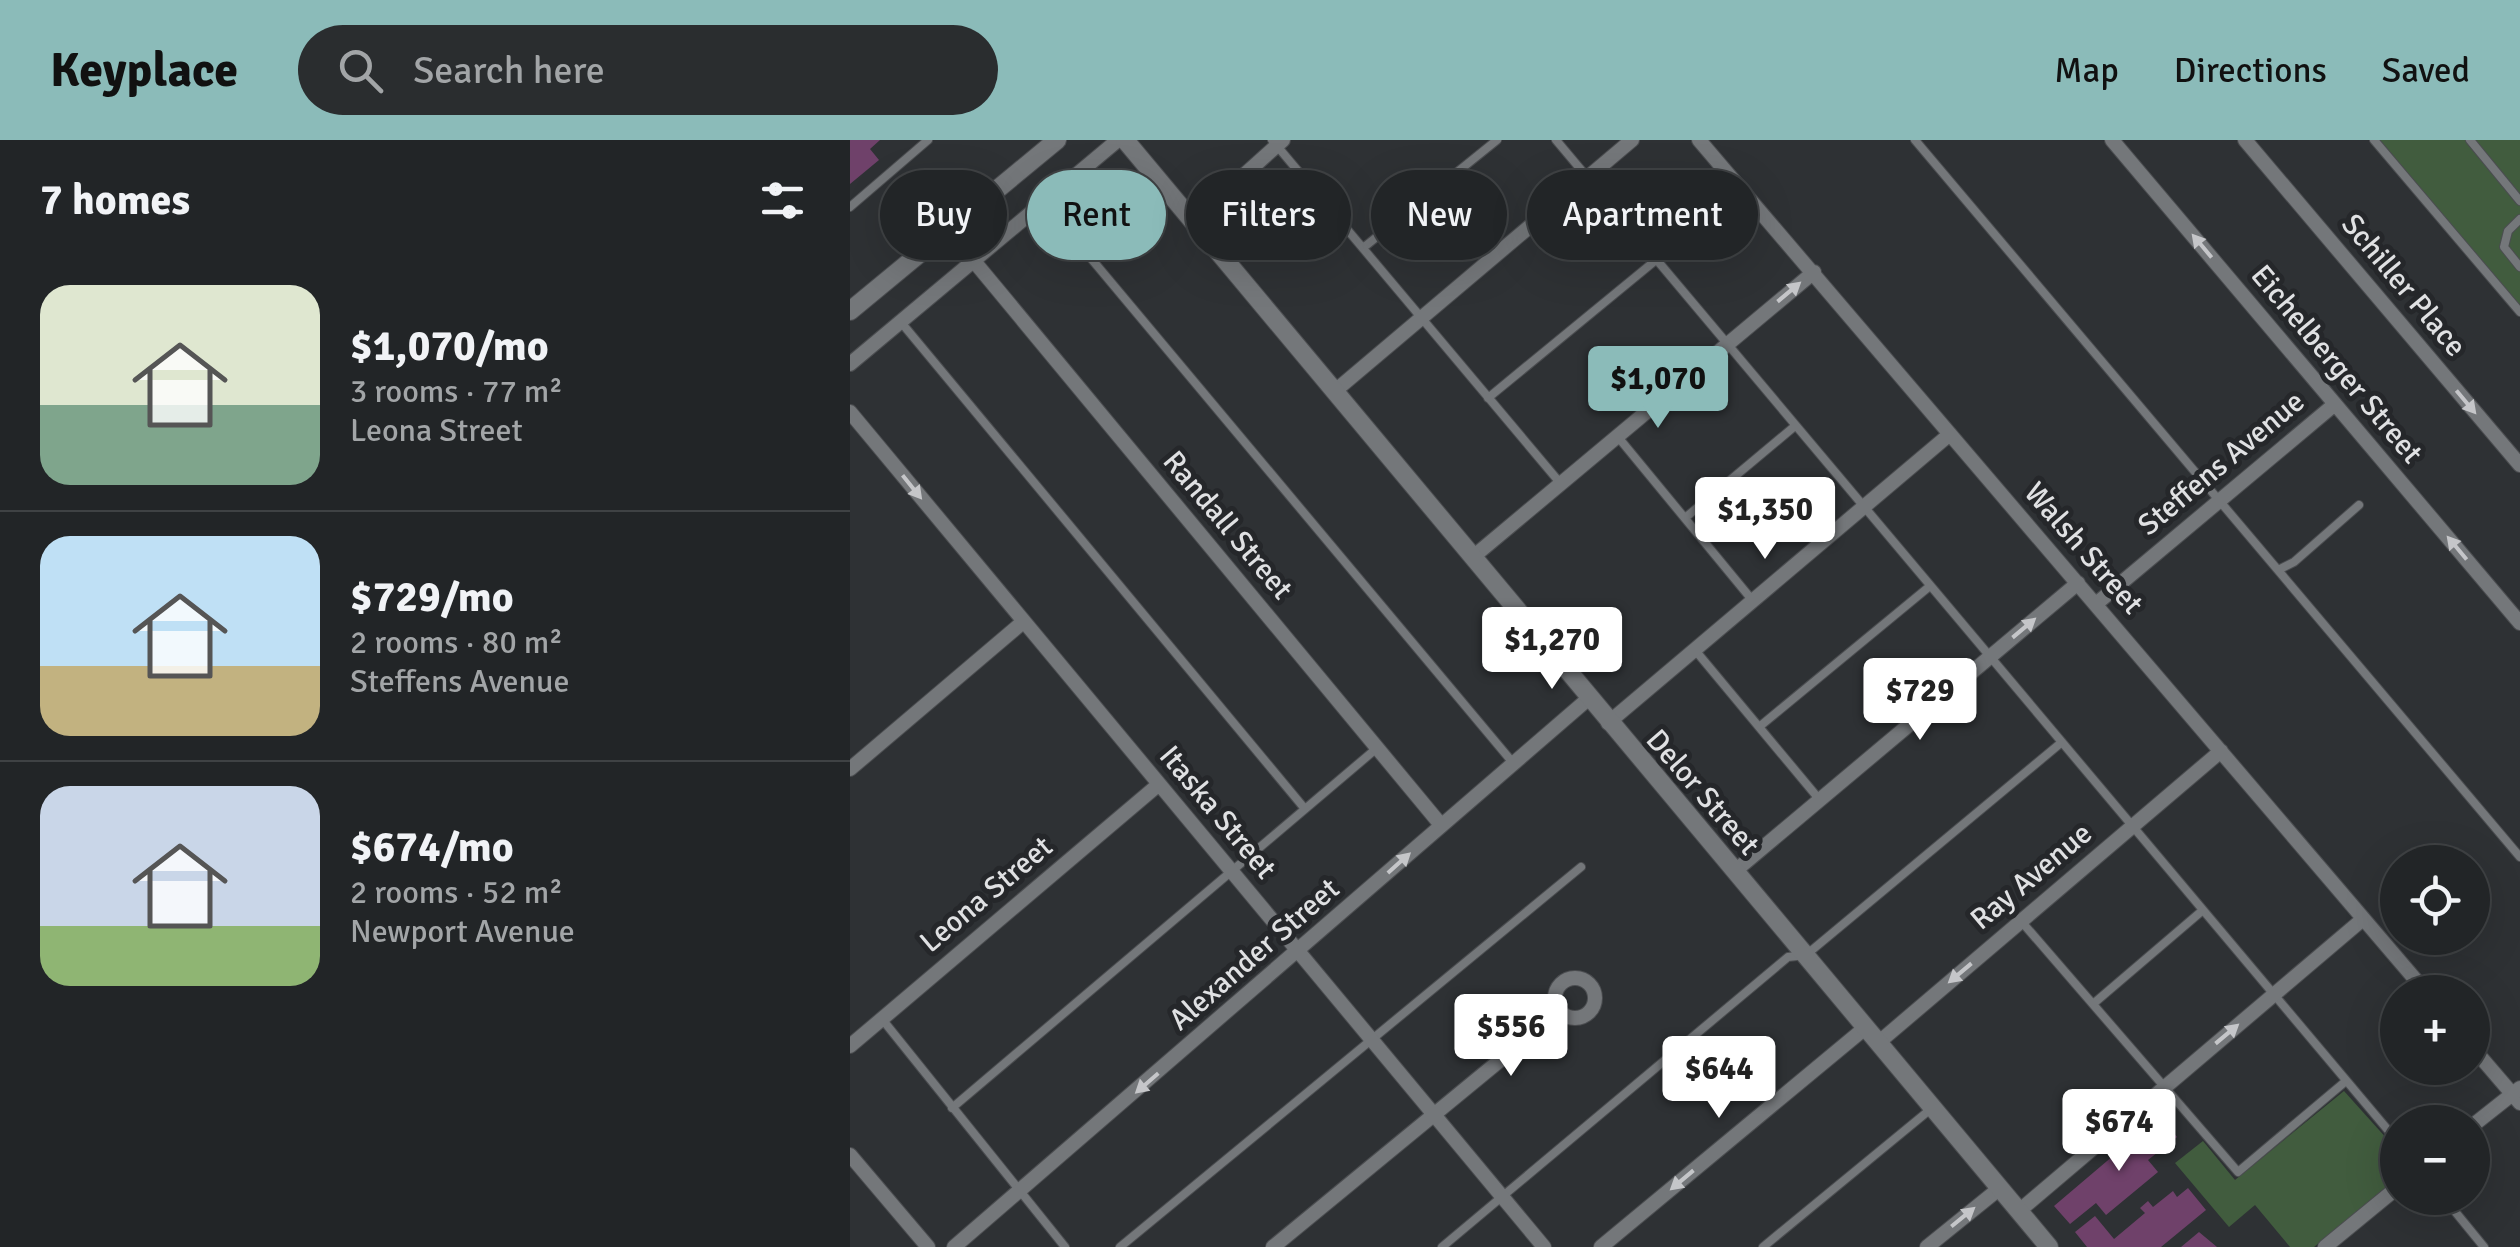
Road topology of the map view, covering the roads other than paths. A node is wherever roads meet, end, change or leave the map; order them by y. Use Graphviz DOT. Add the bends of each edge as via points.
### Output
graph roads {
  1 [pos="928,140"];
  2 [pos="1057,140"];
  3 [pos="1122,140"];
  4 [pos="1498,140"];
  5 [pos="1556,140"];
  6 [pos="1632,140"];
  7 [pos="1699,140"];
  8 [pos="1915,140"];
  9 [pos="2112,140"];
  10 [pos="2245,140"];
  11 [pos="2374,140"];
  12 [pos="2470,140"];
  13 [pos="1278,142"];
  14 [pos="1084,170"];
  15 [pos="1248,170"];
  16 [pos="1581,170"];
  17 [pos="1596,170"];
  18 [pos="2520,201"];
  19 [pos="850,207"];
  20 [pos="1186,213"];
  21 [pos="1027,216"];
  22 [pos="2520,219"];
  23 [pos="1527,228"];
  24 [pos="1007,232"];
  25 [pos="1363,248"];
  26 [pos="973,260"];
  27 [pos="1093,260"];
  28 [pos="1226,260"];
  29 [pos="1656,260"];
  30 [pos="2520,266"];
  31 [pos="1814,272"];
  32 [pos="850,311"];
  33 [pos="2520,312"];
  34 [pos="1422,318"];
  35 [pos="900,320"];
  36 [pos="1727,344"];
  37 [pos="850,364"];
  38 [pos="1335,391"];
  39 [pos="1488,398"];
  40 [pos="2335,404"];
  41 [pos="850,412"];
  42 [pos="1795,426"];
  43 [pos="1950,434"];
  44 [pos="1618,436"];
  45 [pos="2520,466"];
  46 [pos="1561,484"];
  47 [pos="2218,500"];
  48 [pos="2359,505"];
  49 [pos="1864,507"];
  50 [pos="1685,518"];
  51 [pos="1473,557"];
  52 [pos="2278,570"];
  53 [pos="2078,582"];
  54 [pos="1930,586"];
  55 [pos="1753,600"];
  56 [pos="2096,604"];
  57 [pos="1022,622"];
  58 [pos="2520,622"];
  59 [pos="1695,650"];
  60 [pos="1990,657"];
  61 [pos="1588,700"];
  62 [pos="1608,723"];
  63 [pos="1759,727"];
  64 [pos="2062,742"];
  65 [pos="1377,748"];
  66 [pos="2221,751"];
  67 [pos="1514,764"];
  68 [pos="850,769"];
  69 [pos="1158,785"];
  70 [pos="1819,798"];
  71 [pos="1305,809"];
  72 [pos="1441,826"];
  73 [pos="2132,826"];
  74 [pos="2520,858"];
  75 [pos="1580,867"];
  76 [pos="1735,871"];
  77 [pos="1232,872"];
  78 [pos="2202,910"];
  79 [pos="2363,919"];
  80 [pos="2021,921"];
  81 [pos="1301,951"];
  82 [pos="1806,955"];
  83 [pos="2411,975"];
  84 [pos="2274,995"];
  85 [pos="2093,1004"];
  86 [pos="1560,1011"];
  87 [pos="882,1019"];
  88 [pos="1871,1035"];
  89 [pos="1370,1038"];
  90 [pos="850,1046"];
  91 [pos="2490,1067"];
  92 [pos="2346,1080"];
  93 [pos="2164,1087"];
  94 [pos="2517,1095"];
  95 [pos="952,1108"];
  96 [pos="1932,1108"];
  97 [pos="1436,1113"];
  98 [pos="2490,1114"];
  99 [pos="2380,1121"];
  100 [pos="850,1155"];
  101 [pos="2000,1188"];
  102 [pos="1020,1192"];
  103 [pos="1504,1197"];
  104 [pos="2380,1203"];
  105 [pos="2019,1211"];
  106 [pos="2458,1215"];
  107 [pos="928,1247"];
  108 [pos="954,1247"];
  109 [pos="1066,1247"];
  110 [pos="1120,1247"];
  111 [pos="1273,1247"];
  112 [pos="1442,1247"];
  113 [pos="1544,1247"];
  114 [pos="1601,1247"];
  115 [pos="1763,1247"];
  116 [pos="1927,1247"];
  117 [pos="2049,1247"];
  118 [pos="2325,1247"];
  119 [pos="2484,1247"];
  1 -- 19 [label="lane"];
  2 -- 32 [label="street"];
  3 -- 14 [label="street"];
  3 -- 20 [label="street, Delor Street"];
  4 -- 25 [label="lane"];
  5 -- 16 [label="lane"];
  6 -- 17 [label="street"];
  7 -- 31 [label="street, Walsh Street"];
  8 -- 47 [label="lane"];
  40 -- 9 [label="street, Eichelberger Street, one-way"];
  10 -- 45 [label="street, Schiller Place, one-way"];
  11 -- 33 [label="lane"];
  12 -- 18 [label="lane"];
  13 -- 15 [label="street"];
  13 -- 25 [label="lane"];
  21 -- 24 [label="street"];
  22 -- 30 [label="lane" via="2504,247"];
  23 -- 34 [label="street"];
  25 -- 34 [label="lane"];
  26 -- 35 [label="street"];
  26 -- 65 [label="street, Randall Street"];
  27 -- 67 [label="lane"];
  28 -- 38 [label="street, Delor Street"];
  29 -- 36 [label="lane"];
  29 -- 39 [label="lane"];
  36 -- 31 [label="street, one-way"];
  31 -- 43 [label="street, Walsh Street"];
  34 -- 38 [label="street"];
  34 -- 39 [label="lane"];
  35 -- 37 [label="street"];
  35 -- 71 [label="lane"];
  36 -- 42 [label="lane"];
  36 -- 44 [label="street"];
  38 -- 51 [label="street, Delor Street"];
  39 -- 46 [label="lane"];
  40 -- 47 [label="street, Steffens Avenue"];
  58 -- 40 [label="street, Eichelberger Street, one-way"];
  41 -- 57 [label="street, Itaska Street, one-way"];
  42 -- 49 [label="lane"];
  42 -- 50 [label="lane"];
  43 -- 49 [label="street"];
  43 -- 53 [label="street, Walsh Street"];
  44 -- 46 [label="street"];
  44 -- 50 [label="lane"];
  46 -- 51 [label="street"];
  47 -- 52 [label="lane"];
  47 -- 56 [label="street, Steffens Avenue"];
  48 -- 52 [label="lane"];
  49 -- 54 [label="lane"];
  49 -- 55 [label="street"];
  50 -- 55 [label="lane"];
  51 -- 61 [label="street, Delor Street"];
  52 -- 74 [label="lane"];
  53 -- 56 [label="street, Walsh Street"];
  60 -- 53 [label="street, one-way"];
  54 -- 60 [label="lane"];
  54 -- 63 [label="lane"];
  55 -- 59 [label="street"];
  56 -- 66 [label="street, Walsh Street"];
  57 -- 68 [label="street"];
  57 -- 69 [label="street, Itaska Street"];
  59 -- 62 [label="street"];
  59 -- 63 [label="lane"];
  60 -- 64 [label="lane"];
  60 -- 70 [label="street"];
  61 -- 62 [label="street, Delor Street"];
  61 -- 67 [label="street, Alexander Street"];
  62 -- 76 [label="street, Delor Street"];
  63 -- 70 [label="lane"];
  64 -- 73 [label="lane"];
  64 -- 82 [label="lane"];
  65 -- 71 [label="lane"];
  65 -- 72 [label="street, Randall Street"];
  66 -- 73 [label="street, Ray Avenue"];
  66 -- 79 [label="street, Walsh Street"];
  67 -- 72 [label="street, Alexander Street"];
  69 -- 77 [label="street, Itaska Street"];
  69 -- 87 [label="street, Leona Street"];
  70 -- 76 [label="street"];
  71 -- 77 [label="lane"];
  81 -- 72 [label="street, Alexander Street, one-way"];
  73 -- 78 [label="lane"];
  73 -- 80 [label="street, Ray Avenue"];
  75 -- 89 [label="lane"];
  76 -- 82 [label="street, Delor Street"];
  77 -- 81 [label="street, Itaska Street"];
  77 -- 95 [label="lane"];
  78 -- 84 [label="lane"];
  78 -- 85 [label="lane"];
  79 -- 83 [label="street, Walsh Street"];
  79 -- 84 [label="street"];
  80 -- 85 [label="lane"];
  80 -- 88 [label="street, Ray Avenue, one-way"];
  81 -- 89 [label="street, Itaska Street"];
  81 -- 102 [label="street, Alexander Street, one-way"];
  82 -- 88 [label="street, Delor Street"];
  82 -- 103 [label="lane" via="1788,957"];
  84 -- 92 [label="lane"];
  93 -- 84 [label="street, one-way"];
  85 -- 93 [label="lane"];
  86 -- 97 [label="street"];
  87 -- 90 [label="street, Leona Street"];
  87 -- 95 [label="lane"];
  88 -- 96 [label="street, Delor Street"];
  88 -- 114 [label="street, Ray Avenue, one-way"];
  89 -- 97 [label="street, Itaska Street"];
  89 -- 110 [label="lane"];
  91 -- 94 [label="street"];
  92 -- 93 [label="lane" via="2238,1172"];
  92 -- 99 [label="lane"];
  93 -- 105 [label="street"];
  94 -- 98 [label="street"];
  95 -- 102 [label="lane"];
  96 -- 101 [label="street, Delor Street"];
  96 -- 115 [label="lane"];
  97 -- 103 [label="street, Itaska Street"];
  97 -- 111 [label="street"];
  100 -- 107 [label="street"];
  101 -- 105 [label="street, Delor Street"];
  116 -- 101 [label="street, one-way"];
  102 -- 108 [label="street, Alexander Street"];
  102 -- 109 [label="lane"];
  103 -- 112 [label="lane"];
  103 -- 113 [label="street, Itaska Street"];
  104 -- 118 [label="street"];
  105 -- 117 [label="street, Delor Street"];
  106 -- 119 [label="lane"];
}
